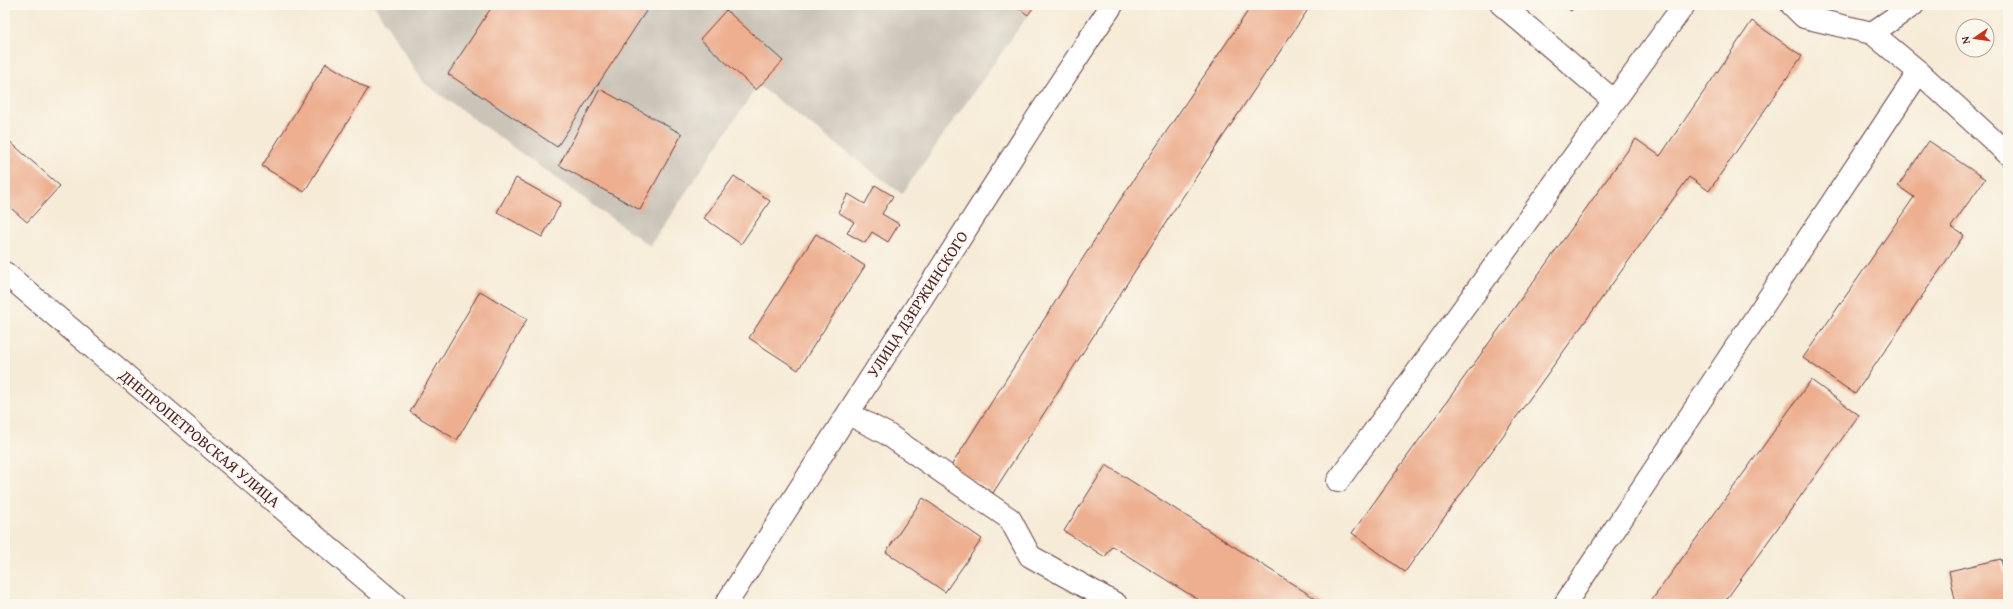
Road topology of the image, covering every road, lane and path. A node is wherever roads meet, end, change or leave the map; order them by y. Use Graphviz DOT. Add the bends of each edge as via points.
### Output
graph roads {
  1 [pos="1112,5"];
  2 [pos="1502,5"];
  3 [pos="1684,5"];
  4 [pos="1792,5"];
  5 [pos="1913,5"];
  6 [pos="1872,34"];
  7 [pos="1919,72"];
  8 [pos="1614,101"];
  9 [pos="2008,154"];
  10 [pos="5,273"];
  11 [pos="849,414"];
  12 [pos="1338,481"];
  13 [pos="395,604"];
  14 [pos="726,604"];
  15 [pos="1116,604"];
  16 [pos="1565,604"];
  1 -- 11 [label="street, УЛИЦА ДЗЕРЖИНСКОГО" via="868,380"];
  2 -- 8 [label="street"];
  3 -- 8 [label="street"];
  4 -- 6 [label="street" via="1804,17"];
  5 -- 6 [label="street"];
  6 -- 7 [label="street"];
  7 -- 9 [label="street"];
  7 -- 16 [label="street"];
  8 -- 12 [label="street"];
  10 -- 13 [label="street, ДНЕПРОПЕТРОВСКАЯ УЛИЦА"];
  11 -- 14 [label="street, УЛИЦА ДЗЕРЖИНСКОГО"];
  11 -- 15 [label="street" via="887,434 1010,520 1030,556"];
}
